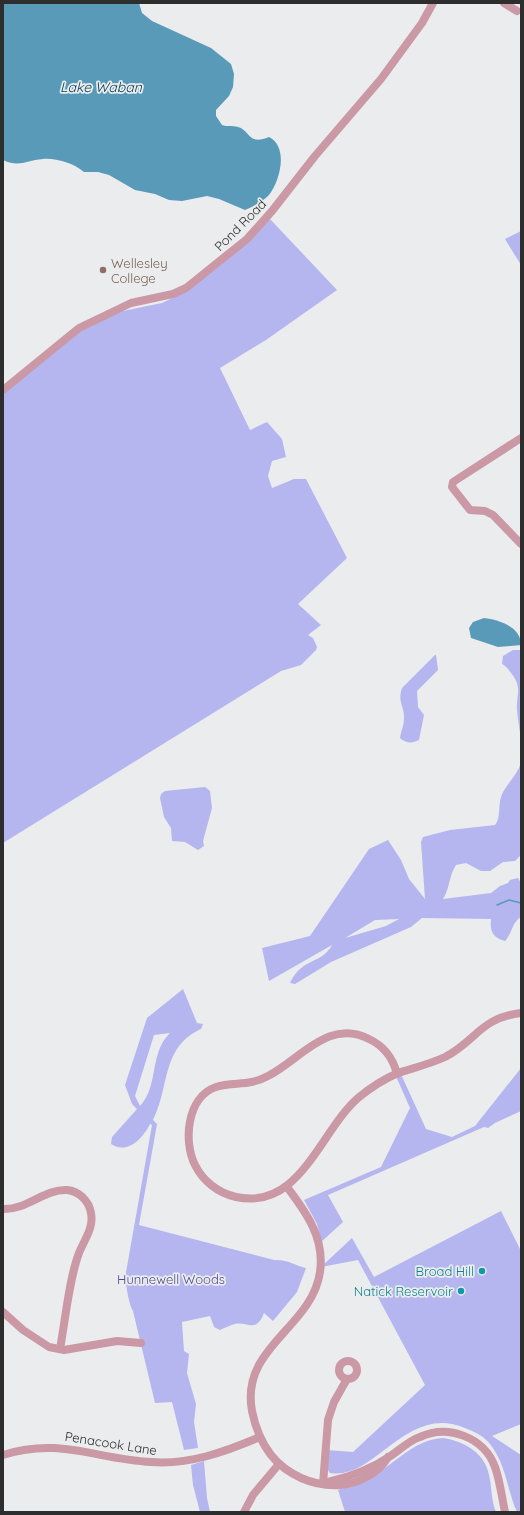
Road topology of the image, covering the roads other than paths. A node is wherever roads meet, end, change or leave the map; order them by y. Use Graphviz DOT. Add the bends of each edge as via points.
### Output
graph roads {
  1 [pos="433,3"];
  2 [pos="504,3"];
  3 [pos="517,11"];
  4 [pos="3,390"];
  5 [pos="521,438"];
  6 [pos="521,544"];
  7 [pos="521,1013"];
  8 [pos="397,1074"];
  9 [pos="287,1187"];
  10 [pos="3,1209"];
  11 [pos="3,1312"];
  12 [pos="141,1342"];
  13 [pos="60,1350"];
  14 [pos="347,1379"];
  15 [pos="260,1437"];
  16 [pos="3,1455"];
  17 [pos="280,1464"];
  18 [pos="323,1484"];
  19 [pos="503,1503"];
  20 [pos="244,1512"];
  21 [pos="505,1512"];
  22 [pos="509,1512"];
  1 -- 4 [label="street, Pond Road" via="422,23 381,79 247,238 186,288 173,294 131,303 79,328"];
  2 -- 3 [label="street"];
  5 -- 6 [label="street" via="453,482 452,487 470,510 485,511 493,515"];
  7 -- 8 [label="street" via="508,1015 488,1024 459,1048 438,1060"];
  8 -- 9 [label="street" via="369,1090 347,1109 302,1171"];
  8 -- 9 [label="street" via="391,1058 378,1044 366,1037 343,1034 317,1041 276,1072 258,1081 219,1086 204,1095 192,1114 188,1137 192,1158 203,1177 226,1193 246,1198 267,1196"];
  9 -- 15 [label="street" via="314,1227 320,1265 318,1279 310,1299 263,1357 253,1376 250,1391"];
  10 -- 13 [label="street" via="21,1207 51,1193 66,1190 80,1195 91,1212 89,1233 78,1256"];
  11 -- 13 [label="street" via="36,1340"];
  12 -- 13 [label="street" via="117,1341"];
  14 -- 18 [label="street" via="334,1402 328,1420"];
  15 -- 16 [label="street, Penacook Lane" via="215,1454 170,1463 132,1460 57,1447 25,1449"];
  15 -- 17 [label="street" via="267,1450"];
  17 -- 18 [label="street" via="300,1478"];
  17 -- 20 [label="street" via="253,1495"];
  18 -- 19 [label="street" via="357,1474 425,1434 448,1432 463,1435 475,1442 489,1456 495,1468"];
  19 -- 21 [label="street"];
  19 -- 22 [label="street"];
}
